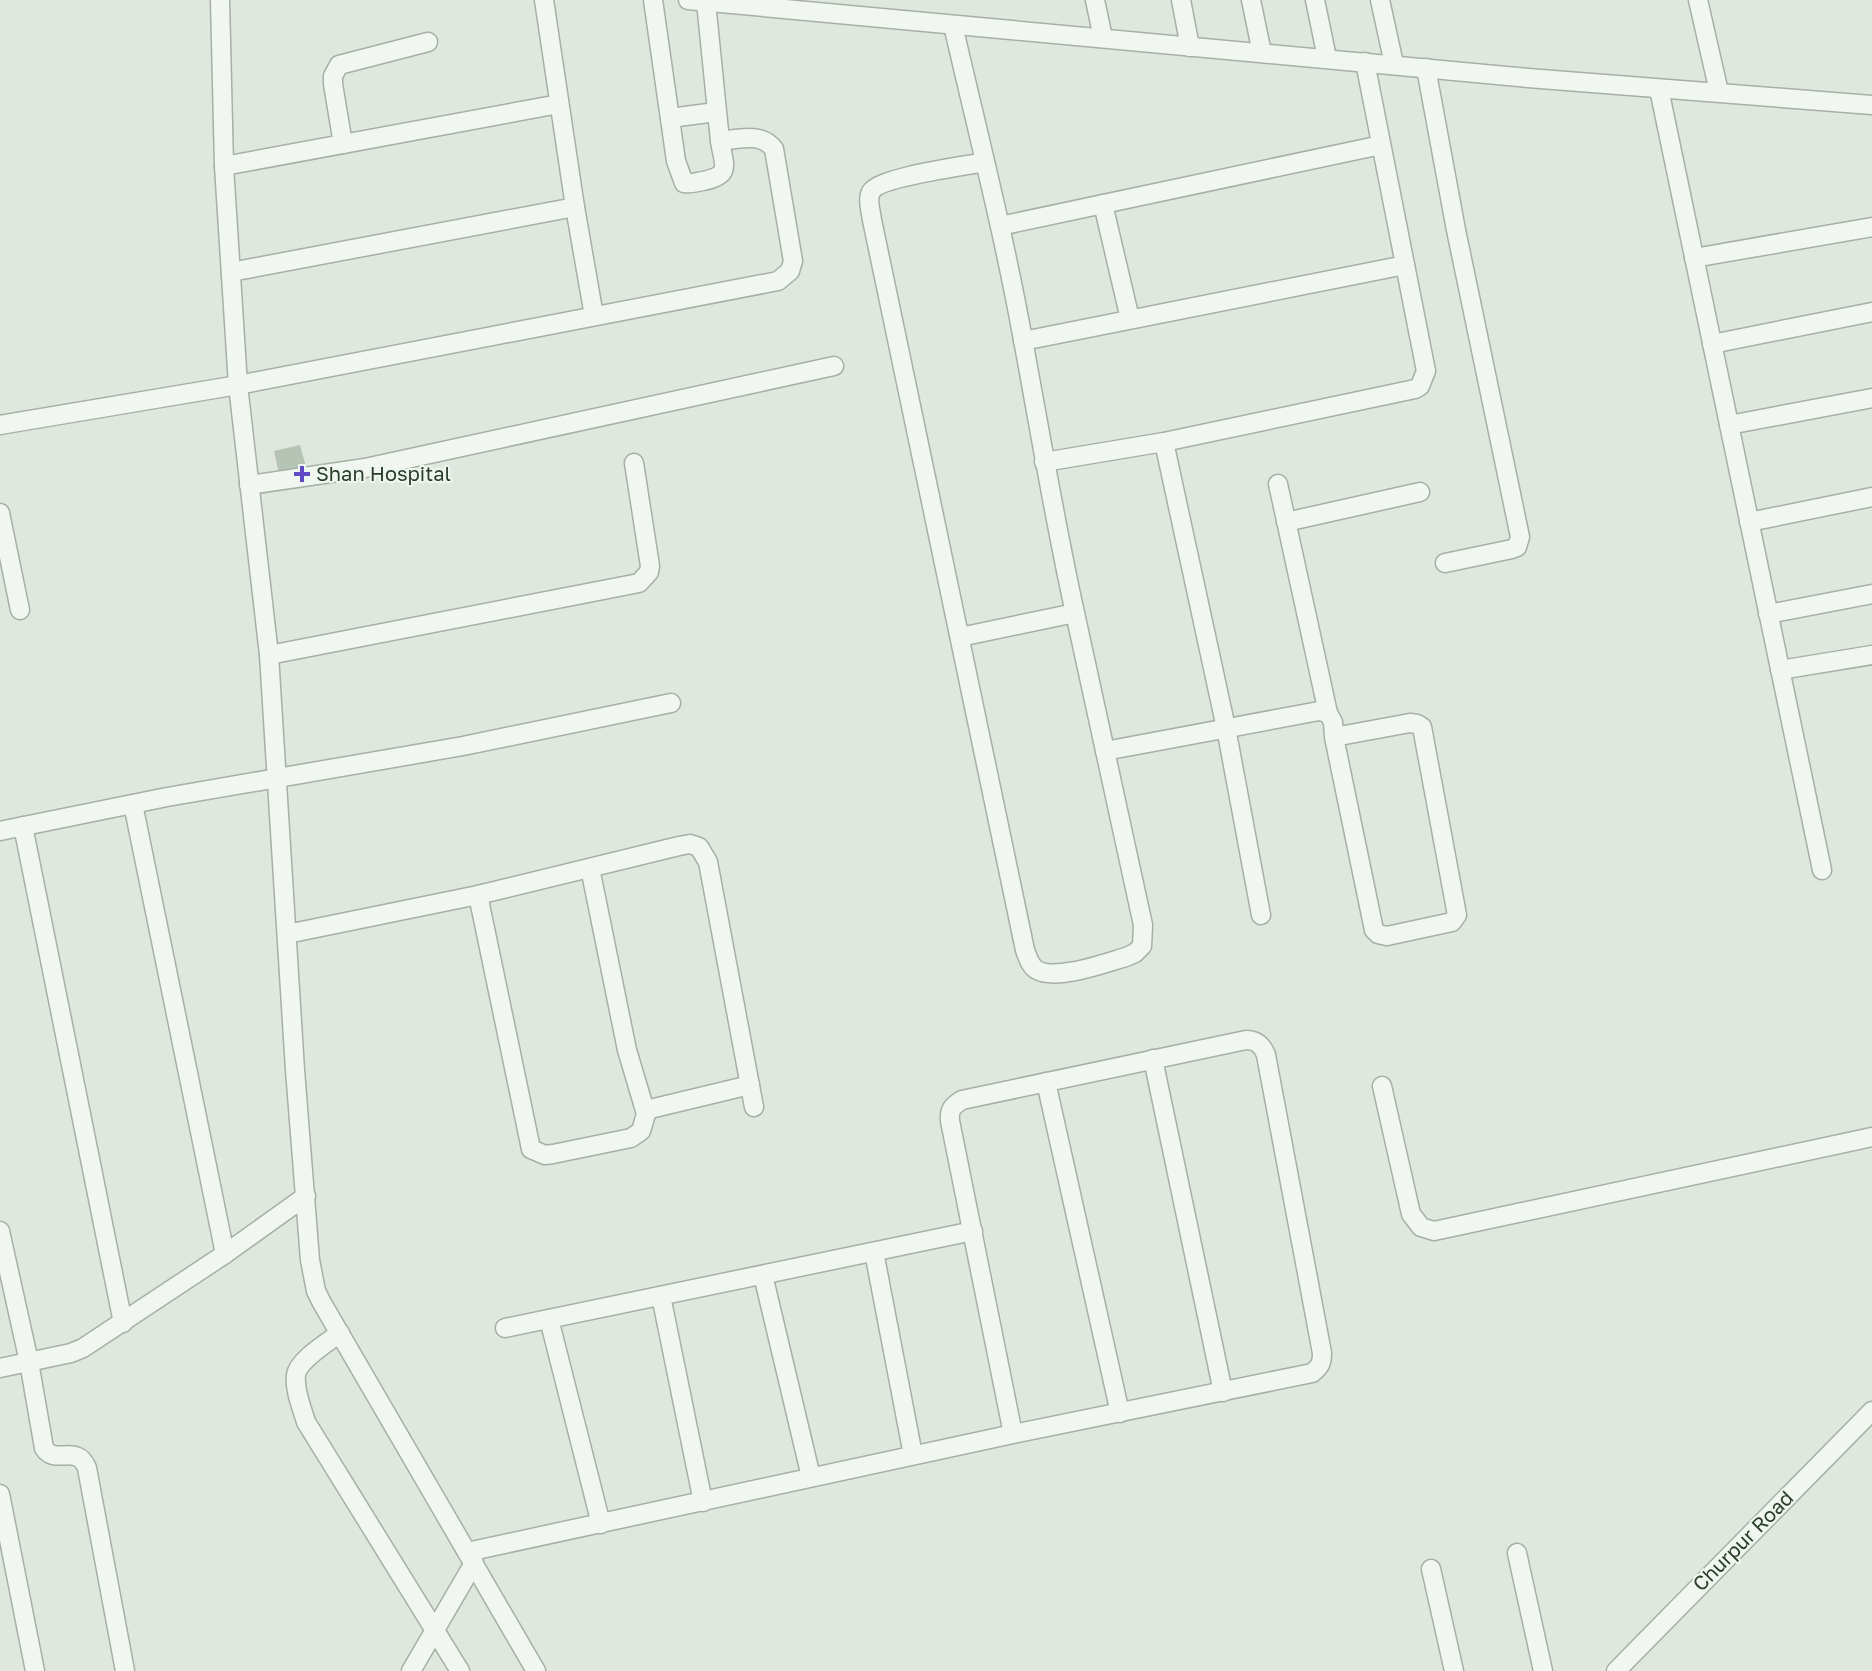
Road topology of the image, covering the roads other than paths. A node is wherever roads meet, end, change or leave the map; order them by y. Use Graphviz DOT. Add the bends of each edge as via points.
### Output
graph roads {
  1 [pos="220,0"];
  2 [pos="544,0"];
  3 [pos="653,0"];
  4 [pos="1095,0"];
  5 [pos="1180,0"];
  6 [pos="1251,0"];
  7 [pos="1315,0"];
  8 [pos="1380,0"];
  9 [pos="1698,0"];
  10 [pos="697,1"];
  11 [pos="953,24"];
  12 [pos="1103,38"];
  13 [pos="428,42"];
  14 [pos="1190,47"];
  15 [pos="1262,53"];
  16 [pos="1327,58"];
  17 [pos="1365,62"];
  18 [pos="1394,64"];
  19 [pos="1426,68"];
  20 [pos="1659,89"];
  21 [pos="1719,92"];
  22 [pos="559,104"];
  23 [pos="1872,105"];
  24 [pos="716,112"];
  25 [pos="670,118"];
  26 [pos="720,141"];
  27 [pos="343,144"];
  28 [pos="1381,145"];
  29 [pos="985,162"];
  30 [pos="224,166"];
  31 [pos="1103,204"];
  32 [pos="575,207"];
  33 [pos="1000,226"];
  34 [pos="1872,227"];
  35 [pos="1694,258"];
  36 [pos="1405,265"];
  37 [pos="231,272"];
  38 [pos="1872,312"];
  39 [pos="594,316"];
  40 [pos="1130,319"];
  41 [pos="1023,340"];
  42 [pos="1712,344"];
  43 [pos="834,366"];
  44 [pos="238,385"];
  45 [pos="1872,398"];
  46 [pos="0,425"];
  47 [pos="1729,425"];
  48 [pos="1164,442"];
  49 [pos="1044,462"];
  50 [pos="634,463"];
  51 [pos="1278,484"];
  52 [pos="249,485"];
  53 [pos="1420,492"];
  54 [pos="1872,497"];
  55 [pos="0,513"];
  56 [pos="1286,522"];
  57 [pos="1749,522"];
  58 [pos="1444,563"];
  59 [pos="1872,594"];
  60 [pos="20,610"];
  61 [pos="1075,613"];
  62 [pos="1768,614"];
  63 [pos="960,637"];
  64 [pos="268,654"];
  65 [pos="1872,655"];
  66 [pos="1780,670"];
  67 [pos="671,704"];
  68 [pos="1328,713"];
  69 [pos="1226,728"];
  70 [pos="1335,737"];
  71 [pos="1105,751"];
  72 [pos="278,777"];
  73 [pos="133,804"];
  74 [pos="23,826"];
  75 [pos="0,831"];
  76 [pos="590,868"];
  77 [pos="1821,870"];
  78 [pos="478,895"];
  79 [pos="1261,915"];
  80 [pos="287,934"];
  81 [pos="1153,1059"];
  82 [pos="1046,1082"];
  83 [pos="750,1085"];
  84 [pos="1382,1086"];
  85 [pos="754,1107"];
  86 [pos="646,1114"];
  87 [pos="1872,1137"];
  88 [pos="306,1196"];
  89 [pos="0,1231"];
  90 [pos="973,1232"];
  91 [pos="874,1252"];
  92 [pos="225,1254"];
  93 [pos="764,1275"];
  94 [pos="661,1296"];
  95 [pos="549,1319"];
  96 [pos="123,1323"];
  97 [pos="505,1328"];
  98 [pos="340,1333"];
  99 [pos="29,1362"];
  100 [pos="0,1368"];
  101 [pos="1223,1392"];
  102 [pos="1872,1411"];
  103 [pos="1120,1413"];
  104 [pos="1013,1434"];
  105 [pos="913,1455"];
  106 [pos="811,1477"];
  107 [pos="0,1494"];
  108 [pos="703,1502"];
  109 [pos="601,1524"];
  110 [pos="1517,1552"];
  111 [pos="471,1557"];
  112 [pos="1431,1569"];
  113 [pos="435,1629"];
  114 [pos="35,1671"];
  115 [pos="126,1671"];
  116 [pos="411,1671"];
  117 [pos="460,1671"];
  118 [pos="536,1671"];
  119 [pos="1454,1671"];
  120 [pos="1543,1671"];
  121 [pos="1616,1671"];
  1 -- 30 [label="street"];
  2 -- 22 [label="street"];
  3 -- 25 [label="street"];
  4 -- 12 [label="street"];
  5 -- 14 [label="street"];
  6 -- 15 [label="street"];
  7 -- 16 [label="street"];
  8 -- 18 [label="street"];
  9 -- 21 [label="street"];
  10 -- 11 [label="street"];
  10 -- 24 [label="street"];
  11 -- 12 [label="street"];
  11 -- 29 [label="street"];
  12 -- 14 [label="street"];
  13 -- 27 [label="street" via="339,65 333,84"];
  14 -- 15 [label="street"];
  15 -- 16 [label="street"];
  16 -- 17 [label="street"];
  17 -- 18 [label="street"];
  17 -- 28 [label="street"];
  18 -- 19 [label="street"];
  19 -- 20 [label="street"];
  19 -- 58 [label="street" via="1520,537 1517,547 1512,549"];
  20 -- 21 [label="street"];
  20 -- 35 [label="street"];
  21 -- 23 [label="street"];
  22 -- 27 [label="street"];
  22 -- 32 [label="street"];
  24 -- 25 [label="street"];
  24 -- 26 [label="street"];
  25 -- 26 [label="street" via="676,161 684,183 722,174"];
  26 -- 39 [label="street" via="753,138 774,148 793,261 790,271 778,281"];
  27 -- 30 [label="street"];
  28 -- 31 [label="street"];
  28 -- 36 [label="street"];
  29 -- 33 [label="street"];
  29 -- 63 [label="street" via="893,179 876,186 870,198"];
  30 -- 37 [label="street"];
  31 -- 33 [label="street"];
  31 -- 40 [label="street"];
  32 -- 37 [label="street"];
  32 -- 39 [label="street"];
  33 -- 41 [label="street"];
  34 -- 35 [label="street"];
  35 -- 42 [label="street"];
  36 -- 40 [label="street"];
  36 -- 48 [label="street" via="1426,371 1415,390"];
  37 -- 44 [label="street"];
  38 -- 42 [label="street"];
  39 -- 44 [label="street"];
  40 -- 41 [label="street"];
  41 -- 49 [label="street"];
  42 -- 47 [label="street"];
  43 -- 52 [label="street" via="365,468"];
  44 -- 46 [label="street"];
  44 -- 52 [label="street"];
  45 -- 47 [label="street"];
  47 -- 57 [label="street"];
  48 -- 49 [label="street"];
  48 -- 69 [label="street"];
  49 -- 61 [label="street"];
  50 -- 64 [label="street" via="650,566 639,583"];
  51 -- 56 [label="street"];
  52 -- 64 [label="street"];
  53 -- 56 [label="street"];
  54 -- 57 [label="street"];
  55 -- 60 [label="street"];
  56 -- 68 [label="street"];
  57 -- 62 [label="street"];
  59 -- 62 [label="street"];
  61 -- 63 [label="street"];
  61 -- 71 [label="street"];
  62 -- 66 [label="street"];
  63 -- 71 [label="street" via="1025,950 1038,970 1062,973 1126,957 1142,945 1143,925"];
  64 -- 72 [label="street"];
  65 -- 66 [label="street"];
  66 -- 77 [label="street"];
  67 -- 72 [label="street" via="464,746"];
  68 -- 69 [label="street" via="1319,711"];
  68 -- 70 [label="street"];
  69 -- 71 [label="street"];
  69 -- 79 [label="street"];
  70 -- 70 [label="street" via="1410,723 1422,727 1457,915 1452,922 1387,936 1374,930"];
  72 -- 73 [label="street"];
  72 -- 80 [label="street"];
  73 -- 74 [label="street"];
  73 -- 92 [label="street"];
  74 -- 75 [label="street"];
  74 -- 96 [label="street"];
  76 -- 78 [label="street"];
  76 -- 83 [label="street" via="690,844 704,853"];
  76 -- 86 [label="street" via="627,1050"];
  78 -- 80 [label="street"];
  78 -- 86 [label="street" via="531,1149 544,1155 631,1138 641,1131"];
  80 -- 88 [label="street"];
  81 -- 82 [label="street"];
  81 -- 101 [label="street"];
  81 -- 101 [label="street" via="1246,1040 1260,1044 1266,1055 1322,1363 1312,1373"];
  82 -- 90 [label="street" via="953,1105 950,1121"];
  82 -- 103 [label="street"];
  83 -- 85 [label="street"];
  83 -- 86 [label="street" via="654,1107"];
  84 -- 87 [label="street" via="1411,1214 1421,1227 1434,1231"];
  88 -- 92 [label="street"];
  88 -- 98 [label="street" via="313,1279 322,1304"];
  89 -- 99 [label="street"];
  90 -- 91 [label="street"];
  90 -- 104 [label="street"];
  91 -- 93 [label="street"];
  91 -- 105 [label="street"];
  92 -- 96 [label="street"];
  93 -- 94 [label="street"];
  93 -- 106 [label="street"];
  94 -- 95 [label="street"];
  94 -- 108 [label="street"];
  95 -- 97 [label="street"];
  95 -- 109 [label="street"];
  96 -- 99 [label="street" via="71,1353"];
  98 -- 111 [label="street"];
  98 -- 113 [label="street" via="298,1369 296,1377 306,1422"];
  99 -- 100 [label="street"];
  99 -- 115 [label="street" via="44,1448 54,1456 79,1457 87,1468"];
  101 -- 103 [label="street"];
  102 -- 121 [label="street, Churpur Road"];
  103 -- 104 [label="street"];
  104 -- 105 [label="street"];
  105 -- 106 [label="street"];
  106 -- 108 [label="street"];
  107 -- 114 [label="street"];
  108 -- 109 [label="street"];
  109 -- 111 [label="street"];
  110 -- 120 [label="street"];
  111 -- 113 [label="street"];
  111 -- 118 [label="street"];
  112 -- 119 [label="street"];
  113 -- 116 [label="street"];
  113 -- 117 [label="street"];
}
